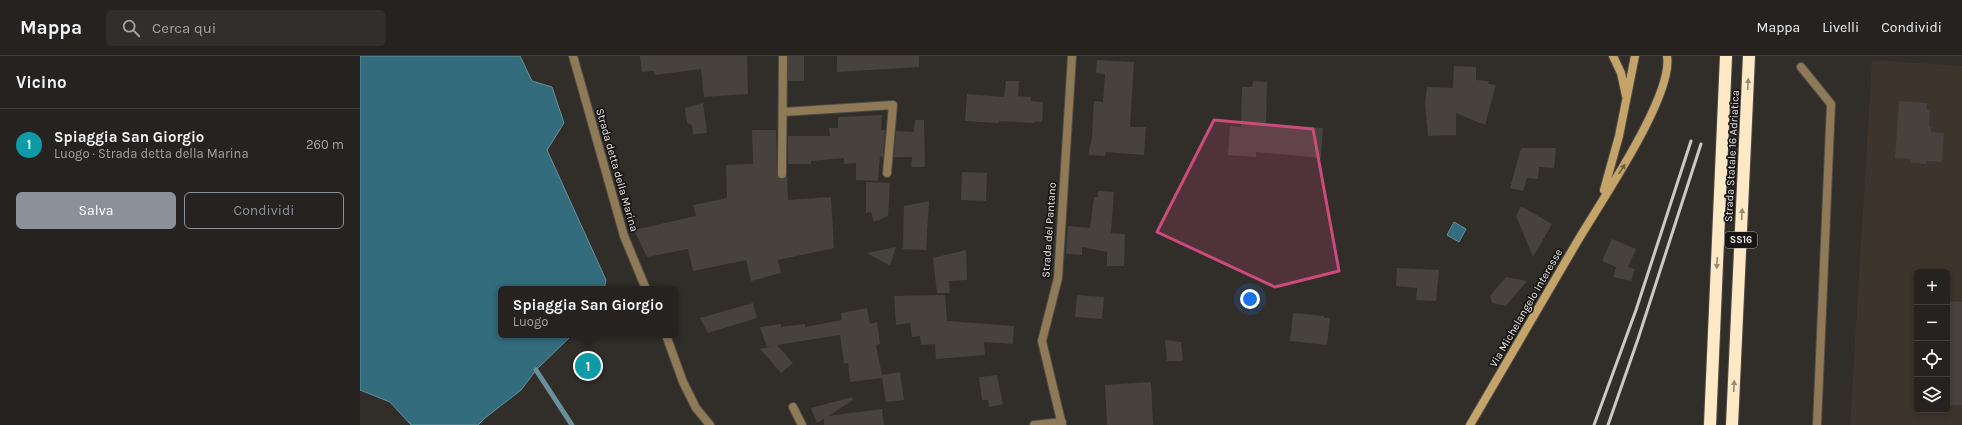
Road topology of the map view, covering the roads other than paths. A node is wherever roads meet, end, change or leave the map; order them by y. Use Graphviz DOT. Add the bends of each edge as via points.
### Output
graph roads {
  1 [pos="573,56"];
  2 [pos="783,56"];
  3 [pos="1072,56"];
  4 [pos="1613,56"];
  5 [pos="1635,56"];
  6 [pos="1667,56"];
  7 [pos="1726,56"];
  8 [pos="1749,56"];
  9 [pos="1801,67"];
  10 [pos="1627,100"];
  11 [pos="782,112"];
  12 [pos="887,173"];
  13 [pos="782,174"];
  14 [pos="1600,201"];
  15 [pos="645,286"];
  16 [pos="667,338"];
  17 [pos="793,407"];
  18 [pos="1062,423"];
  19 [pos="710,425"];
  20 [pos="802,425"];
  21 [pos="1034,425"];
  22 [pos="1470,425"];
  23 [pos="1710,425"];
  24 [pos="1732,425"];
  25 [pos="1817,425"];
  1 -- 15 [label="street, Strada detta della Marina" via="624,236"];
  2 -- 11 [label="street"];
  3 -- 18 [label="street, Strada del Pantano" via="1058,278 1042,341"];
  4 -- 10 [label="street" via="1621,73"];
  5 -- 10 [label="street, Via Michelangelo Interesse"];
  14 -- 6 [label="street, Via Michelangelo Interesse, one-way" via="1632,152 1652,112 1665,80"];
  7 -- 23 [label="highway, Strada Statale 16 Adriatica / SS16, one-way"];
  24 -- 8 [label="highway, Strada Statale 16 Adriatica / SS16, one-way"];
  9 -- 25 [label="street" via="1831,104"];
  10 -- 14 [label="street, Via Michelangelo Interesse" via="1612,166"];
  11 -- 12 [label="street" via="893,105"];
  11 -- 13 [label="street"];
  14 -- 22 [label="street, Via Michelangelo Interesse"];
  16 -- 19 [label="street" via="683,382 696,408"];
  17 -- 20 [label="street"];
  18 -- 21 [label="street"];
}
